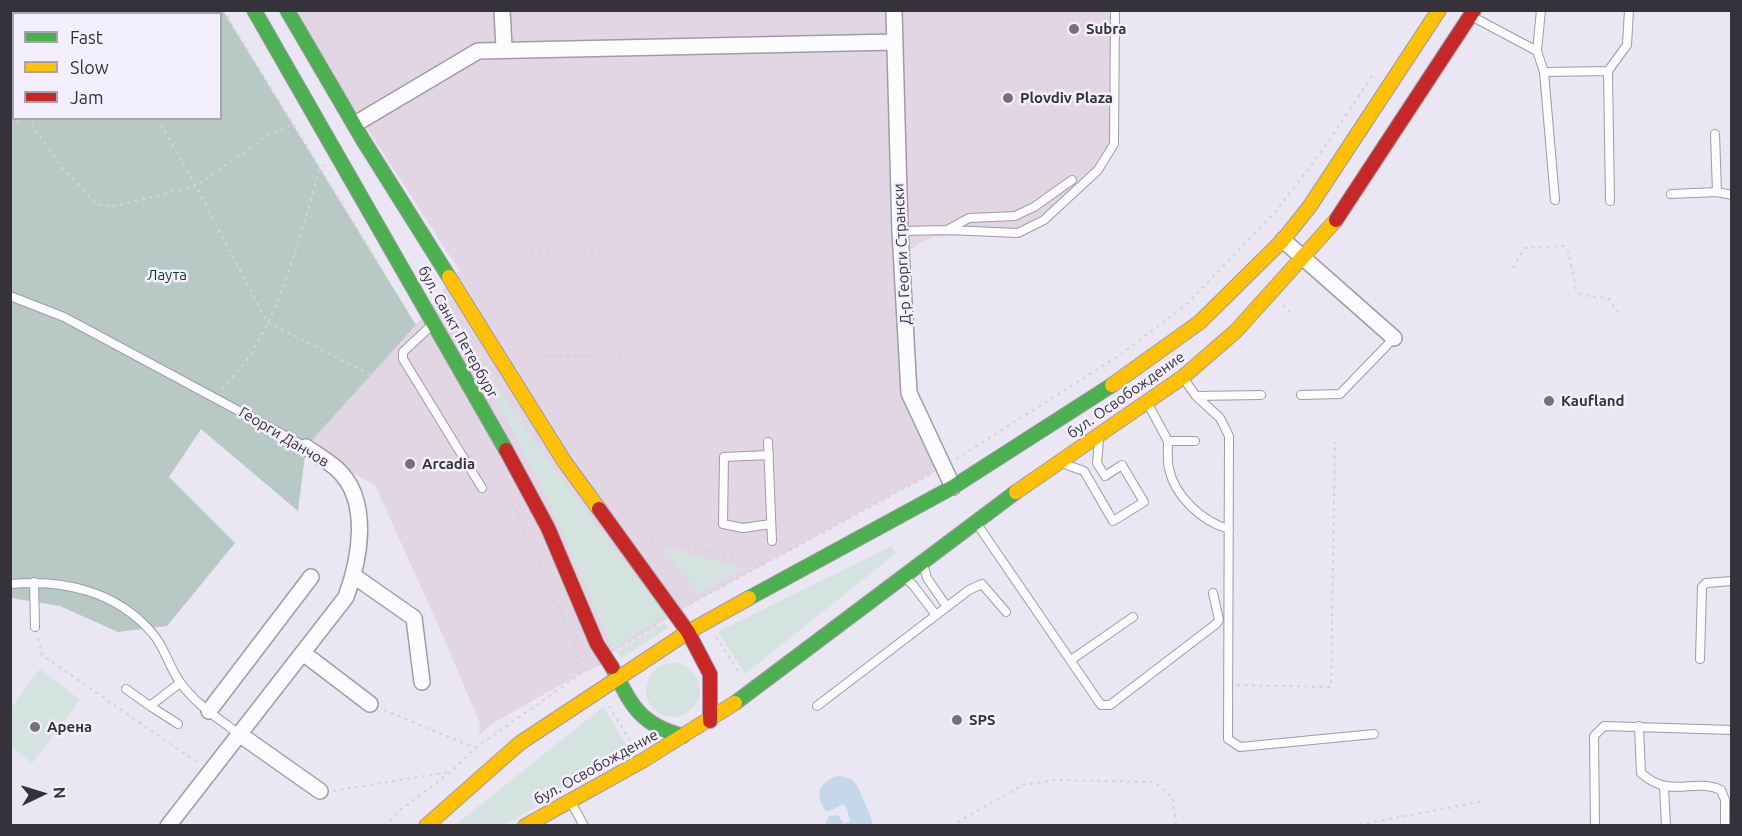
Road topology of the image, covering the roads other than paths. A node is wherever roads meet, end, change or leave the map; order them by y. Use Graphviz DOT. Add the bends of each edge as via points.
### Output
graph roads {
  1 [pos="254,10"];
  2 [pos="287,10"];
  3 [pos="502,10"];
  4 [pos="894,10"];
  5 [pos="1115,10"];
  6 [pos="1439,10"];
  7 [pos="1541,10"];
  8 [pos="1629,10"];
  9 [pos="1473,13"];
  10 [pos="894,42"];
  11 [pos="504,48"];
  12 [pos="1537,51"];
  13 [pos="1608,71"];
  14 [pos="1544,72"];
  15 [pos="355,124"];
  16 [pos="1715,134"];
  17 [pos="1072,180"];
  18 [pos="1717,192"];
  19 [pos="1671,194"];
  20 [pos="1731,195"];
  21 [pos="1554,200"];
  22 [pos="1610,201"];
  23 [pos="948,230"];
  24 [pos="900,231"];
  25 [pos="1283,240"];
  26 [pos="1305,259"];
  27 [pos="10,296"];
  28 [pos="435,322"];
  29 [pos="1394,338"];
  30 [pos="1183,378"];
  31 [pos="1261,395"];
  32 [pos="1301,395"];
  33 [pos="1196,396"];
  34 [pos="1147,402"];
  35 [pos="1101,433"];
  36 [pos="1168,441"];
  37 [pos="1195,441"];
  38 [pos="768,442"];
  39 [pos="306,447"];
  40 [pos="769,455"];
  41 [pos="1057,462"];
  42 [pos="953,487"];
  43 [pos="482,488"];
  44 [pos="976,522"];
  45 [pos="771,524"];
  46 [pos="1229,529"];
  47 [pos="772,541"];
  48 [pos="923,561"];
  49 [pos="354,576"];
  50 [pos="903,576"];
  51 [pos="311,577"];
  52 [pos="1731,581"];
  53 [pos="34,582"];
  54 [pos="10,584"];
  55 [pos="1213,593"];
  56 [pos="946,607"];
  57 [pos="1006,612"];
  58 [pos="936,615"];
  59 [pos="1133,617"];
  60 [pos="35,627"];
  61 [pos="688,632"];
  62 [pos="303,653"];
  63 [pos="1700,659"];
  64 [pos="1071,660"];
  65 [pos="618,677"];
  66 [pos="422,682"];
  67 [pos="180,683"];
  68 [pos="126,689"];
  69 [pos="370,704"];
  70 [pos="150,706"];
  71 [pos="817,706"];
  72 [pos="209,711"];
  73 [pos="710,721"];
  74 [pos="178,724"];
  75 [pos="1639,726"];
  76 [pos="1731,730"];
  77 [pos="239,734"];
  78 [pos="1374,734"];
  79 [pos="683,736"];
  80 [pos="1664,788"];
  81 [pos="320,791"];
  82 [pos="570,800"];
  83 [pos="175,823"];
  84 [pos="426,825"];
  85 [pos="525,825"];
  86 [pos="584,825"];
  87 [pos="1595,825"];
  88 [pos="1666,825"];
  89 [pos="1725,825"];
  1 -- 28 [label="main road, бул. Санкт Петербург"];
  2 -- 15 [label="main road, бул. Санкт Петербург"];
  3 -- 11 [label="street"];
  4 -- 10 [label="street, Д-р Георги Странски"];
  5 -- 23 [label="lane" via="1114,144 1098,170 1044,220 1017,233"];
  6 -- 25 [label="main road, бул. Освобождение" via="1310,206"];
  7 -- 12 [label="lane"];
  8 -- 13 [label="lane" via="1627,45"];
  9 -- 12 [label="lane"];
  9 -- 26 [label="main road, бул. Освобождение" via="1332,227"];
  10 -- 11 [label="street"];
  10 -- 24 [label="street, Д-р Георги Странски"];
  11 -- 15 [label="street" via="478,51"];
  12 -- 14 [label="lane"];
  13 -- 14 [label="lane"];
  13 -- 22 [label="lane"];
  14 -- 21 [label="lane"];
  15 -- 61 [label="main road, бул. Санкт Петербург" via="564,461"];
  16 -- 18 [label="lane"];
  17 -- 23 [label="lane" via="1015,216 969,218"];
  18 -- 19 [label="lane"];
  18 -- 20 [label="lane"];
  23 -- 24 [label="lane"];
  24 -- 42 [label="street, Д-р Георги Странски" via="909,393"];
  25 -- 26 [label="street"];
  25 -- 42 [label="main road, бул. Освобождение" via="1200,322 1142,366"];
  26 -- 29 [label="street"];
  26 -- 30 [label="main road, бул. Освобождение" via="1236,332"];
  27 -- 39 [label="lane, Георги Данчов" via="64,317"];
  28 -- 43 [label="lane" via="403,352 403,359"];
  28 -- 65 [label="main road, бул. Санкт Петербург" via="548,528 597,644 608,655"];
  29 -- 32 [label="lane" via="1340,394"];
  30 -- 33 [label="lane"];
  30 -- 34 [label="main road, бул. Освобождение"];
  31 -- 33 [label="lane"];
  33 -- 46 [label="lane" via="1220,418 1229,436"];
  34 -- 35 [label="main road, бул. Освобождение"];
  34 -- 36 [label="lane"];
  35 -- 41 [label="main road, бул. Освобождение"];
  35 -- 41 [label="lane" via="1097,463 1105,476 1122,465 1144,502 1113,521 1084,471"];
  36 -- 37 [label="lane"];
  36 -- 46 [label="lane" via="1169,467 1185,501"];
  38 -- 40 [label="lane"];
  39 -- 49 [label="street, Георги Данчов" via="339,470 355,497 361,530"];
  40 -- 45 [label="lane"];
  40 -- 45 [label="lane" via="724,457 723,524 743,528"];
  41 -- 44 [label="main road, бул. Освобождение"];
  42 -- 61 [label="main road, бул. Освобождение"];
  44 -- 48 [label="main road, бул. Освобождение"];
  44 -- 64 [label="lane"];
  45 -- 47 [label="lane"];
  46 -- 78 [label="lane" via="1228,740 1240,747"];
  48 -- 50 [label="main road, бул. Освобождение"];
  48 -- 56 [label="lane" via="927,578"];
  49 -- 62 [label="street, Георги Данчов" via="346,597"];
  49 -- 66 [label="street" via="414,618"];
  50 -- 58 [label="lane"];
  50 -- 73 [label="main road, бул. Освобождение" via="755,691"];
  51 -- 72 [label="street"];
  52 -- 63 [label="lane" via="1706,583 1702,587"];
  53 -- 54 [label="lane"];
  53 -- 60 [label="lane"];
  53 -- 67 [label="lane" via="87,589 126,608 154,634"];
  55 -- 64 [label="lane" via="1219,620 1216,624 1110,705 1101,705"];
  56 -- 57 [label="lane" via="982,584"];
  56 -- 58 [label="lane"];
  58 -- 71 [label="lane"];
  59 -- 64 [label="lane"];
  61 -- 65 [label="main road, бул. Освобождение"];
  61 -- 73 [label="main road, бул. Санкт Петербург" via="710,674"];
  62 -- 69 [label="street"];
  62 -- 77 [label="street, Георги Данчов"];
  65 -- 79 [label="main road, бул. Санкт Петербург" via="640,715 651,725"];
  65 -- 84 [label="main road" via="520,743"];
  67 -- 70 [label="lane"];
  67 -- 72 [label="lane"];
  68 -- 70 [label="lane"];
  70 -- 74 [label="lane"];
  72 -- 77 [label="lane"];
  73 -- 79 [label="main road, бул. Освобождение"];
  75 -- 76 [label="lane"];
  75 -- 80 [label="lane" via="1640,769 1644,776"];
  75 -- 87 [label="lane" via="1597,729"];
  77 -- 81 [label="street"];
  77 -- 83 [label="street, Георги Данчов"];
  79 -- 82 [label="main road, бул. Освобождение"];
  80 -- 88 [label="lane"];
  80 -- 89 [label="lane" via="1721,790"];
  82 -- 85 [label="main road, бул. Освобождение"];
  82 -- 86 [label="lane"];
}
